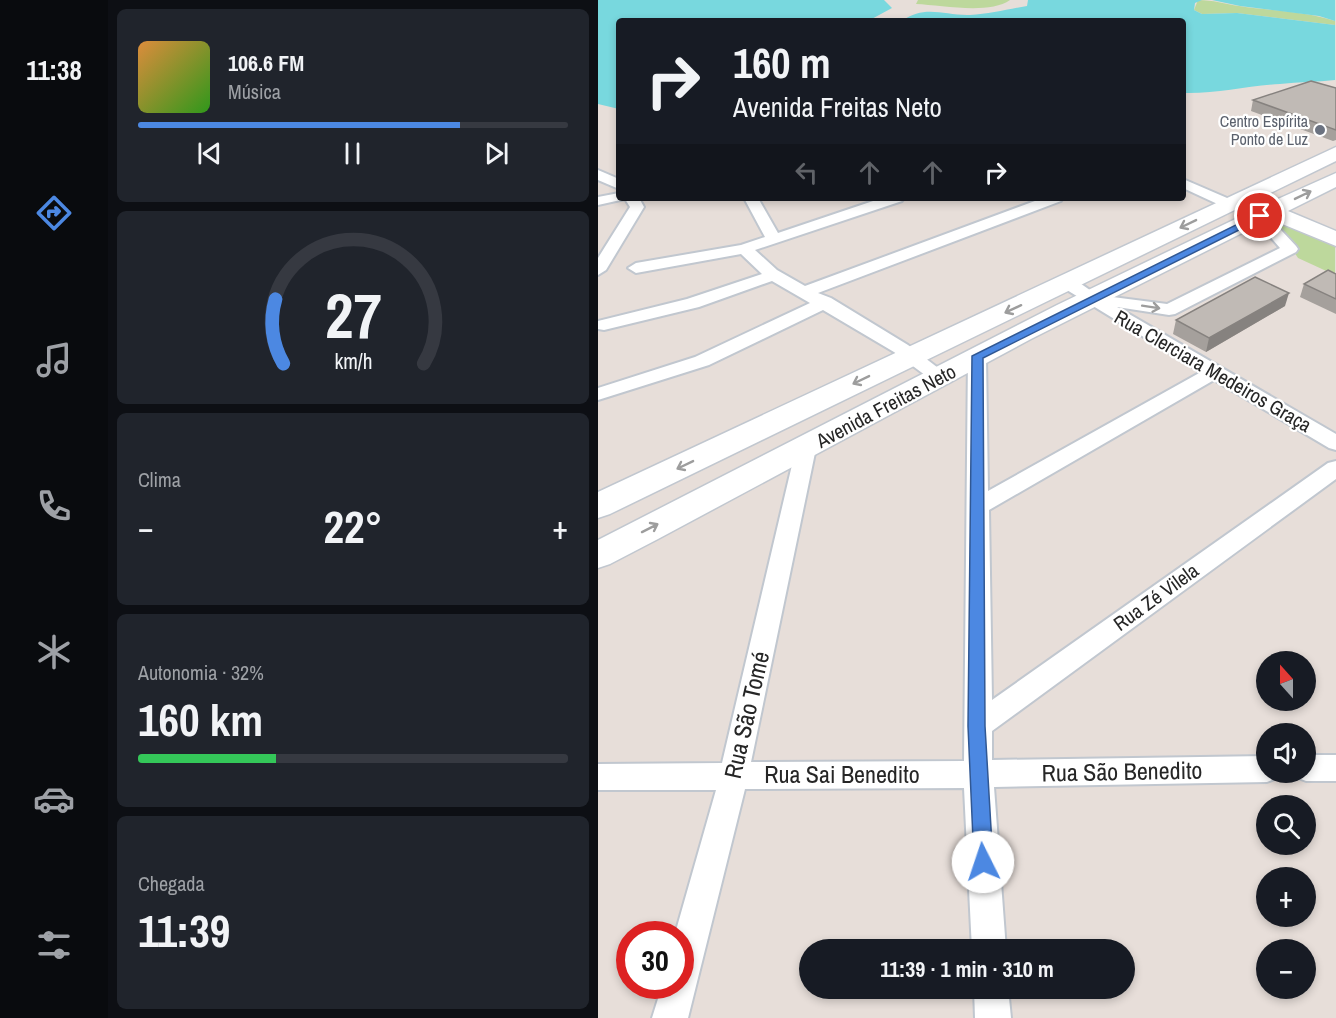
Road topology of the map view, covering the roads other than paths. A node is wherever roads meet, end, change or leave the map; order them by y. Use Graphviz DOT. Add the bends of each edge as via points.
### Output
graph roads {
  1 [pos="1336,153"];
  2 [pos="598,174"];
  3 [pos="1336,179"];
  4 [pos="616,183"];
  5 [pos="1186,184"];
  6 [pos="616,198"];
  7 [pos="598,201"];
  8 [pos="753,201"];
  9 [pos="888,201"];
  10 [pos="1048,201"];
  11 [pos="634,203"];
  12 [pos="1250,208"];
  13 [pos="774,239"];
  14 [pos="1336,239"];
  15 [pos="744,249"];
  16 [pos="636,268"];
  17 [pos="598,270"];
  18 [pos="774,275"];
  19 [pos="806,292"];
  20 [pos="1084,293"];
  21 [pos="825,302"];
  22 [pos="604,325"];
  23 [pos="913,355"];
  24 [pos="977,356"];
  25 [pos="1214,372"];
  26 [pos="940,377"];
  27 [pos="598,394"];
  28 [pos="1336,443"];
  29 [pos="806,448"];
  30 [pos="1336,468"];
  31 [pos="598,506"];
  32 [pos="977,507"];
  33 [pos="598,555"];
  34 [pos="977,726"];
  35 [pos="1256,769"];
  36 [pos="978,774"];
  37 [pos="734,776"];
  38 [pos="598,777"];
  39 [pos="694,926"];
  40 [pos="988,939"];
  41 [pos="675,999"];
  42 [pos="992,999"];
  43 [pos="670,1018"];
  44 [pos="993,1018"];
  1 -- 12 [label="main road, Avenida Freitas Neto"];
  2 -- 4 [label="street"];
  12 -- 3 [label="main road, Avenida Freitas Neto, one-way"];
  5 -- 12 [label="street"];
  6 -- 7 [label="street"];
  8 -- 13 [label="street"];
  9 -- 13 [label="street"];
  10 -- 19 [label="street"];
  11 -- 17 [label="street" via="631,220"];
  12 -- 14 [label="main road"];
  12 -- 20 [label="main road, Avenida Freitas Neto"];
  20 -- 12 [label="street, one-way" via="1169,310 1290,249"];
  13 -- 15 [label="street"];
  15 -- 16 [label="street"];
  15 -- 18 [label="street"];
  18 -- 19 [label="street"];
  18 -- 22 [label="street" via="693,303"];
  19 -- 21 [label="street"];
  20 -- 23 [label="main road, Avenida Freitas Neto, one-way"];
  20 -- 24 [label="main road, Avenida Freitas Neto"];
  20 -- 25 [label="street, Rua Clerciara Medeiros Graça"];
  21 -- 23 [label="street"];
  21 -- 27 [label="street" via="702,361"];
  23 -- 26 [label="street"];
  23 -- 31 [label="main road, Avenida Freitas Neto, one-way"];
  24 -- 26 [label="main road, Avenida Freitas Neto"];
  24 -- 32 [label="street"];
  25 -- 28 [label="street, Rua Clerciara Medeiros Graça"];
  25 -- 32 [label="street"];
  26 -- 29 [label="main road, Avenida Freitas Neto"];
  33 -- 29 [label="main road, Avenida Freitas Neto, one-way"];
  29 -- 37 [label="street, Rua São Tomé"];
  30 -- 34 [label="street, Rua Zé Vilela"];
  32 -- 34 [label="street"];
  34 -- 36 [label="street"];
  35 -- 36 [label="street, Rua São Benedito"];
  36 -- 37 [label="street, Rua Sai Benedito"];
  36 -- 40 [label="street"];
  37 -- 38 [label="street, Rua Sai Benedito"];
  37 -- 39 [label="street, Rua São Tomé"];
  41 -- 43 [label="street"];
  42 -- 44 [label="street"];
}
